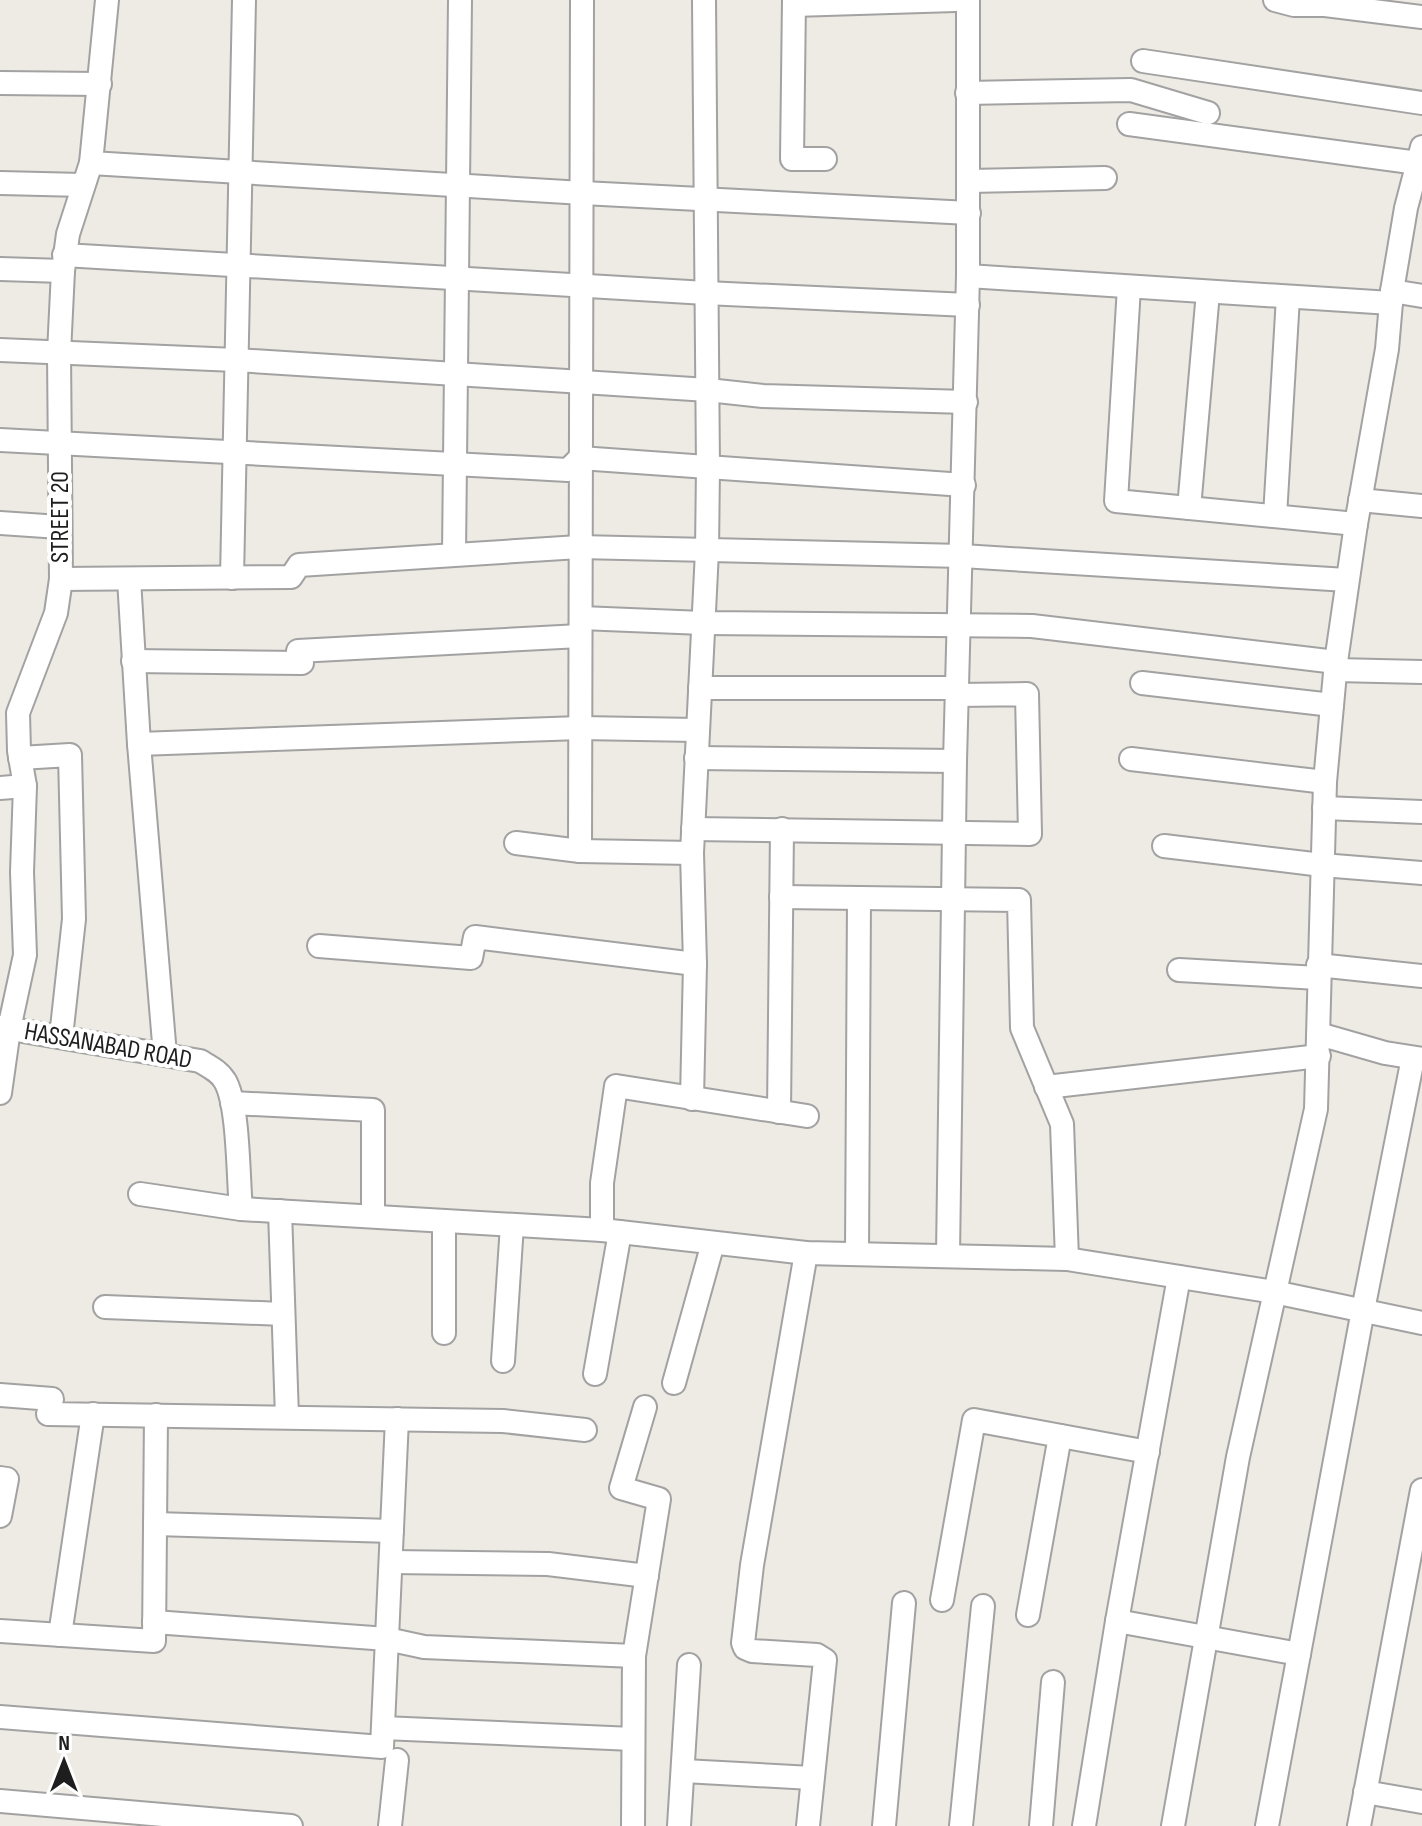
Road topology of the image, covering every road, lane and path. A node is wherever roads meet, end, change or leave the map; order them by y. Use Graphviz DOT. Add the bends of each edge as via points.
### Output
graph roads {
  1 [pos="107,0"];
  2 [pos="244,0"];
  3 [pos="460,0"];
  4 [pos="582,0"];
  5 [pos="704,0"];
  6 [pos="955,0"];
  7 [pos="968,0"];
  8 [pos="1275,0"];
  9 [pos="794,3"];
  10 [pos="1422,17"];
  11 [pos="1143,61"];
  12 [pos="0,83"];
  13 [pos="100,84"];
  14 [pos="967,93"];
  15 [pos="1422,103"];
  16 [pos="1208,113"];
  17 [pos="1129,124"];
  18 [pos="1420,155"];
  19 [pos="825,159"];
  20 [pos="91,163"];
  21 [pos="241,170"];
  22 [pos="1105,178"];
  23 [pos="969,181"];
  24 [pos="0,183"];
  25 [pos="83,185"];
  26 [pos="457,185"];
  27 [pos="583,193"];
  28 [pos="707,200"];
  29 [pos="1414,209"];
  30 [pos="969,213"];
  31 [pos="64,263"];
  32 [pos="237,266"];
  33 [pos="0,269"];
  34 [pos="968,276"];
  35 [pos="455,279"];
  36 [pos="582,286"];
  37 [pos="1129,287"];
  38 [pos="1208,292"];
  39 [pos="706,293"];
  40 [pos="1422,296"];
  41 [pos="1288,297"];
  42 [pos="1392,297"];
  43 [pos="968,305"];
  44 [pos="0,350"];
  45 [pos="59,353"];
  46 [pos="236,360"];
  47 [pos="454,374"];
  48 [pos="581,381"];
  49 [pos="708,390"];
  50 [pos="966,402"];
  51 [pos="0,440"];
  52 [pos="60,444"];
  53 [pos="234,452"];
  54 [pos="580,458"];
  55 [pos="454,466"];
  56 [pos="708,467"];
  57 [pos="964,485"];
  58 [pos="1360,500"];
  59 [pos="1422,506"];
  60 [pos="1189,508"];
  61 [pos="1275,516"];
  62 [pos="0,523"];
  63 [pos="1356,524"];
  64 [pos="60,527"];
  65 [pos="579,547"];
  66 [pos="707,551"];
  67 [pos="454,554"];
  68 [pos="962,556"];
  69 [pos="232,578"];
  70 [pos="61,579"];
  71 [pos="129,579"];
  72 [pos="1347,580"];
  73 [pos="703,623"];
  74 [pos="958,625"];
  75 [pos="580,627"];
  76 [pos="133,661"];
  77 [pos="1336,666"];
  78 [pos="1422,672"];
  79 [pos="1142,683"];
  80 [pos="700,688"];
  81 [pos="957,692"];
  82 [pos="1332,705"];
  83 [pos="580,728"];
  84 [pos="697,730"];
  85 [pos="139,744"];
  86 [pos="20,758"];
  87 [pos="696,758"];
  88 [pos="1131,759"];
  89 [pos="955,761"];
  90 [pos="1325,782"];
  91 [pos="25,786"];
  92 [pos="0,788"];
  93 [pos="1324,808"];
  94 [pos="1422,812"];
  95 [pos="693,829"];
  96 [pos="782,829"];
  97 [pos="954,831"];
  98 [pos="516,843"];
  99 [pos="1164,846"];
  100 [pos="580,851"];
  101 [pos="692,853"];
  102 [pos="1322,865"];
  103 [pos="11,873"];
  104 [pos="1422,873"];
  105 [pos="781,897"];
  106 [pos="859,898"];
  107 [pos="953,899"];
  108 [pos="319,946"];
  109 [pos="695,964"];
  110 [pos="1179,970"];
  111 [pos="1318,972"];
  112 [pos="1422,976"];
  113 [pos="5,1028"];
  114 [pos="61,1037"];
  115 [pos="1319,1045"];
  116 [pos="165,1055"];
  117 [pos="1418,1059"];
  118 [pos="1046,1087"];
  119 [pos="0,1093"];
  120 [pos="692,1099"];
  121 [pos="232,1103"];
  122 [pos="779,1112"];
  123 [pos="807,1116"];
  124 [pos="140,1194"];
  125 [pos="241,1209"];
  126 [pos="280,1211"];
  127 [pos="373,1216"];
  128 [pos="444,1221"];
  129 [pos="512,1225"];
  130 [pos="611,1231"];
  131 [pos="713,1243"];
  132 [pos="806,1253"];
  133 [pos="857,1254"];
  134 [pos="948,1255"];
  135 [pos="1067,1259"];
  136 [pos="1179,1277"];
  137 [pos="1274,1292"];
  138 [pos="105,1307"];
  139 [pos="1363,1310"];
  140 [pos="283,1314"];
  141 [pos="1422,1323"];
  142 [pos="444,1333"];
  143 [pos="503,1361"];
  144 [pos="595,1374"];
  145 [pos="674,1383"];
  146 [pos="0,1395"];
  147 [pos="645,1407"];
  148 [pos="93,1414"];
  149 [pos="156,1415"];
  150 [pos="287,1417"];
  151 [pos="397,1419"];
  152 [pos="585,1430"];
  153 [pos="1060,1436"];
  154 [pos="1148,1452"];
  155 [pos="0,1478"];
  156 [pos="1422,1490"];
  157 [pos="0,1516"];
  158 [pos="155,1524"];
  159 [pos="392,1531"];
  160 [pos="391,1562"];
  161 [pos="647,1576"];
  162 [pos="1413,1583"];
  163 [pos="942,1600"];
  164 [pos="904,1603"];
  165 [pos="983,1606"];
  166 [pos="1028,1615"];
  167 [pos="1117,1621"];
  168 [pos="154,1622"];
  169 [pos="0,1631"];
  170 [pos="60,1635"];
  171 [pos="1206,1637"];
  172 [pos="387,1639"];
  173 [pos="1299,1654"];
  174 [pos="634,1656"];
  175 [pos="689,1665"];
  176 [pos="1053,1682"];
  177 [pos="0,1717"];
  178 [pos="383,1728"];
  179 [pos="633,1739"];
  180 [pos="397,1760"];
  181 [pos="684,1771"];
  182 [pos="812,1778"];
  183 [pos="1365,1792"];
  184 [pos="0,1801"];
  185 [pos="1422,1802"];
  186 [pos="291,1826"];
  187 [pos="390,1826"];
  188 [pos="633,1826"];
  189 [pos="679,1826"];
  190 [pos="808,1826"];
  191 [pos="884,1826"];
  192 [pos="961,1826"];
  193 [pos="1041,1826"];
  194 [pos="1084,1826"];
  195 [pos="1173,1826"];
  196 [pos="1267,1826"];
  197 [pos="1359,1826"];
  1 -- 13 [label="street, STREET 20"];
  2 -- 21 [label="street"];
  3 -- 26 [label="street"];
  4 -- 27 [label="street"];
  5 -- 28 [label="street"];
  6 -- 9 [label="street"];
  7 -- 14 [label="street"];
  8 -- 10 [label="street"];
  9 -- 19 [label="street" via="792,159"];
  11 -- 15 [label="street"];
  12 -- 13 [label="street"];
  13 -- 20 [label="street, STREET 20"];
  14 -- 16 [label="street" via="1131,90"];
  14 -- 23 [label="street"];
  17 -- 18 [label="street"];
  18 -- 29 [label="street"];
  20 -- 21 [label="street"];
  20 -- 25 [label="street, STREET 20"];
  21 -- 26 [label="street"];
  21 -- 32 [label="street"];
  22 -- 23 [label="street"];
  23 -- 30 [label="street"];
  24 -- 25 [label="street"];
  25 -- 31 [label="street, STREET 20"];
  26 -- 27 [label="street"];
  26 -- 35 [label="street"];
  27 -- 28 [label="street"];
  27 -- 36 [label="street"];
  28 -- 30 [label="street"];
  28 -- 39 [label="street"];
  29 -- 42 [label="street"];
  30 -- 34 [label="street"];
  31 -- 32 [label="street"];
  31 -- 33 [label="street"];
  31 -- 45 [label="street, STREET 20"];
  32 -- 35 [label="street"];
  32 -- 46 [label="street"];
  34 -- 37 [label="street"];
  34 -- 43 [label="street"];
  35 -- 36 [label="street"];
  35 -- 47 [label="street"];
  36 -- 39 [label="street"];
  36 -- 48 [label="street"];
  37 -- 38 [label="street"];
  37 -- 60 [label="street" via="1116,501"];
  38 -- 41 [label="street"];
  38 -- 60 [label="street"];
  39 -- 43 [label="street"];
  39 -- 49 [label="street"];
  40 -- 42 [label="street"];
  41 -- 42 [label="street"];
  41 -- 61 [label="street"];
  42 -- 58 [label="street"];
  43 -- 50 [label="street"];
  44 -- 45 [label="street"];
  45 -- 46 [label="street"];
  45 -- 52 [label="street, STREET 20"];
  46 -- 47 [label="street"];
  46 -- 53 [label="street"];
  47 -- 48 [label="street"];
  47 -- 55 [label="street"];
  48 -- 49 [label="street"];
  48 -- 54 [label="street"];
  49 -- 50 [label="street"];
  49 -- 56 [label="street"];
  50 -- 57 [label="street"];
  51 -- 52 [label="street"];
  52 -- 53 [label="street"];
  52 -- 64 [label="street, STREET 20"];
  53 -- 55 [label="street"];
  53 -- 69 [label="street"];
  54 -- 55 [label="street" via="568,470"];
  54 -- 56 [label="street"];
  54 -- 65 [label="street"];
  55 -- 67 [label="street"];
  56 -- 57 [label="street"];
  56 -- 66 [label="street"];
  57 -- 68 [label="street"];
  58 -- 59 [label="street"];
  58 -- 63 [label="street"];
  60 -- 61 [label="street"];
  61 -- 63 [label="street"];
  62 -- 64 [label="street"];
  63 -- 72 [label="street"];
  64 -- 70 [label="street, STREET 20"];
  65 -- 66 [label="street"];
  65 -- 67 [label="street"];
  65 -- 75 [label="street"];
  66 -- 68 [label="street"];
  66 -- 73 [label="street"];
  67 -- 69 [label="street" via="299,565 291,577"];
  68 -- 72 [label="street"];
  68 -- 74 [label="street"];
  69 -- 71 [label="street"];
  70 -- 71 [label="street"];
  70 -- 86 [label="street, STREET 20" via="56,613 18,713"];
  71 -- 76 [label="street"];
  72 -- 77 [label="street"];
  73 -- 74 [label="street"];
  73 -- 75 [label="street"];
  73 -- 80 [label="street"];
  74 -- 77 [label="street" via="1032,626"];
  74 -- 81 [label="street"];
  75 -- 76 [label="street" via="298,651 302,663"];
  75 -- 83 [label="street"];
  76 -- 85 [label="street"];
  77 -- 78 [label="street"];
  77 -- 82 [label="street"];
  79 -- 82 [label="street"];
  80 -- 81 [label="street"];
  80 -- 84 [label="street"];
  81 -- 89 [label="street"];
  81 -- 97 [label="street" via="1027,694 1030,834"];
  82 -- 90 [label="street"];
  83 -- 84 [label="street"];
  83 -- 85 [label="street"];
  83 -- 100 [label="street"];
  84 -- 87 [label="street"];
  85 -- 116 [label="street"];
  86 -- 91 [label="street, STREET 20"];
  86 -- 114 [label="street" via="70,755 74,919"];
  87 -- 89 [label="street"];
  87 -- 95 [label="street"];
  88 -- 90 [label="street"];
  89 -- 97 [label="street"];
  90 -- 93 [label="street"];
  91 -- 92 [label="street"];
  91 -- 103 [label="street, STREET 20"];
  93 -- 94 [label="street"];
  93 -- 102 [label="street"];
  95 -- 96 [label="street"];
  95 -- 101 [label="street"];
  96 -- 97 [label="street"];
  96 -- 105 [label="street"];
  97 -- 107 [label="street"];
  98 -- 100 [label="street"];
  99 -- 102 [label="street"];
  100 -- 101 [label="street"];
  101 -- 109 [label="street"];
  102 -- 104 [label="street"];
  102 -- 111 [label="street"];
  103 -- 113 [label="street, STREET 20" via="25,955"];
  105 -- 106 [label="street"];
  105 -- 122 [label="street"];
  106 -- 107 [label="street"];
  106 -- 133 [label="street"];
  107 -- 118 [label="street" via="1019,900 1022,1028"];
  107 -- 134 [label="street"];
  108 -- 109 [label="street" via="471,958 475,937"];
  109 -- 120 [label="street"];
  110 -- 111 [label="street"];
  111 -- 112 [label="street"];
  111 -- 115 [label="street"];
  113 -- 114 [label="street, HASSANABAD ROAD"];
  113 -- 119 [label="street, STREET 20"];
  114 -- 116 [label="street, HASSANABAD ROAD"];
  115 -- 117 [label="street"];
  115 -- 118 [label="street"];
  115 -- 137 [label="street" via="1314,1123"];
  116 -- 121 [label="street, HASSANABAD ROAD" via="200,1061 216,1070"];
  117 -- 139 [label="street"];
  118 -- 135 [label="street" via="1062,1124"];
  120 -- 122 [label="street"];
  120 -- 130 [label="street" via="616,1086 602,1183"];
  121 -- 125 [label="street, HASSANABAD ROAD"];
  121 -- 127 [label="street" via="373,1110"];
  122 -- 123 [label="street"];
  124 -- 125 [label="street"];
  125 -- 126 [label="street"];
  126 -- 127 [label="street"];
  126 -- 140 [label="street"];
  127 -- 128 [label="street"];
  128 -- 129 [label="street"];
  128 -- 142 [label="street"];
  129 -- 130 [label="street"];
  129 -- 143 [label="street"];
  130 -- 131 [label="street"];
  130 -- 144 [label="street"];
  131 -- 132 [label="street"];
  131 -- 145 [label="street"];
  132 -- 133 [label="street"];
  132 -- 182 [label="street" via="743,1643 752,1651 825,1660"];
  133 -- 134 [label="street"];
  134 -- 135 [label="street"];
  135 -- 136 [label="street"];
  136 -- 137 [label="street"];
  136 -- 154 [label="street"];
  137 -- 139 [label="street"];
  137 -- 171 [label="street"];
  138 -- 140 [label="street"];
  139 -- 141 [label="street"];
  139 -- 173 [label="street"];
  140 -- 150 [label="street"];
  146 -- 148 [label="street" via="52,1399 48,1414"];
  147 -- 161 [label="street" via="621,1488 659,1499"];
  148 -- 149 [label="street"];
  148 -- 170 [label="street"];
  149 -- 150 [label="street"];
  149 -- 158 [label="street"];
  150 -- 151 [label="street"];
  151 -- 152 [label="street" via="503,1421"];
  151 -- 159 [label="street"];
  153 -- 154 [label="street"];
  153 -- 163 [label="street" via="974,1420"];
  153 -- 166 [label="street"];
  154 -- 167 [label="street"];
  155 -- 157 [label="street" via="7,1479"];
  156 -- 162 [label="street"];
  158 -- 159 [label="street"];
  158 -- 168 [label="street"];
  159 -- 160 [label="street"];
  160 -- 161 [label="street" via="548,1564"];
  160 -- 172 [label="street"];
  161 -- 174 [label="street"];
  162 -- 183 [label="street"];
  164 -- 191 [label="street"];
  165 -- 192 [label="street"];
  167 -- 171 [label="street"];
  167 -- 194 [label="street"];
  168 -- 170 [label="street" via="154,1641"];
  168 -- 172 [label="street"];
  169 -- 170 [label="street"];
  171 -- 173 [label="street"];
  171 -- 195 [label="street"];
  172 -- 174 [label="street" via="424,1647"];
  172 -- 178 [label="street"];
  173 -- 196 [label="street"];
  174 -- 179 [label="street"];
  175 -- 181 [label="street"];
  176 -- 193 [label="street"];
  177 -- 178 [label="street" via="382,1747"];
  178 -- 179 [label="street"];
  179 -- 188 [label="street"];
  180 -- 187 [label="street"];
  181 -- 182 [label="street"];
  181 -- 189 [label="street"];
  182 -- 190 [label="street"];
  183 -- 185 [label="street"];
  183 -- 197 [label="street"];
  184 -- 186 [label="street"];
}
